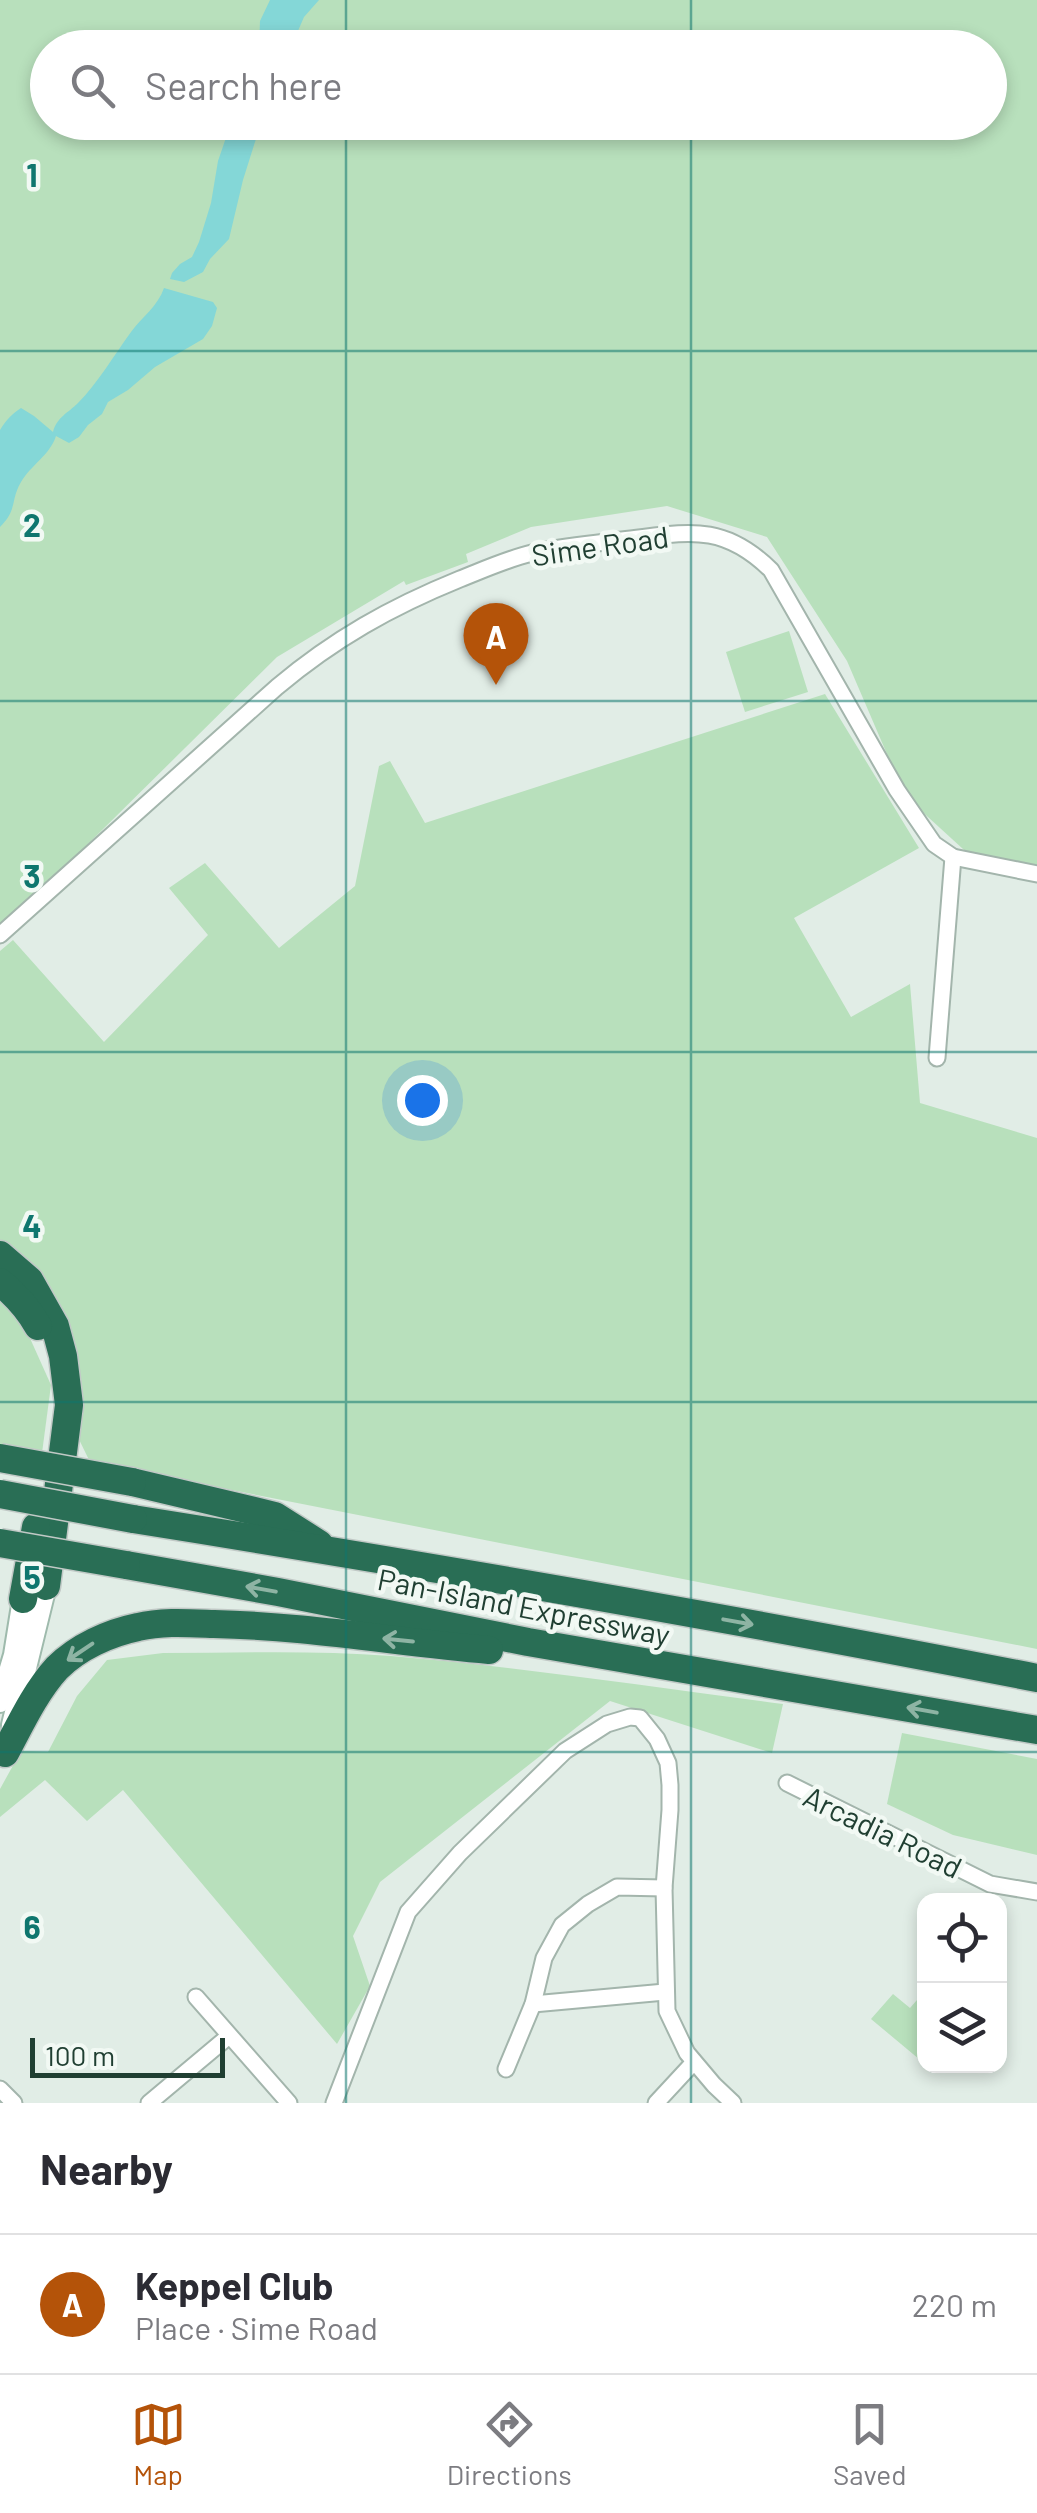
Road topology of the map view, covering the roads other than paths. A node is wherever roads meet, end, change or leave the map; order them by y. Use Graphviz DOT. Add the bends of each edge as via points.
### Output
graph roads {
  1 [pos="953,857"];
  2 [pos="1037,874"];
  3 [pos="0,936"];
  4 [pos="937,1058"];
  5 [pos="0,1255"];
  6 [pos="0,1282"];
  7 [pos="0,1458"];
  8 [pos="0,1494"];
  9 [pos="0,1542"];
  10 [pos="328,1550"];
  11 [pos="34,1592"];
  12 [pos="528,1642"];
  13 [pos="1037,1678"];
  14 [pos="0,1702"];
  15 [pos="1037,1730"];
  16 [pos="2,1757"];
  17 [pos="786,1783"];
  18 [pos="664,1888"];
  19 [pos="1037,1892"];
  20 [pos="665,1992"];
  21 [pos="196,1997"];
  22 [pos="533,2004"];
  23 [pos="228,2036"];
  24 [pos="694,2062"];
  25 [pos="506,2069"];
  26 [pos="0,2088"];
  27 [pos="14,2103"];
  28 [pos="149,2103"];
  29 [pos="289,2103"];
  30 [pos="334,2103"];
  31 [pos="656,2103"];
  32 [pos="734,2103"];
  1 -- 2 [label="street"];
  1 -- 3 [label="street, Sime Road" via="934,844 897,790 771,570 732,540 690,532 529,554 399,605 354,630 277,687"];
  1 -- 4 [label="street"];
  5 -- 11 [label="highway" via="29,1280 54,1326 69,1405"];
  6 -- 11 [label="highway" via="30,1312 59,1382"];
  7 -- 10 [label="highway, bridge" via="275,1516"];
  8 -- 10 [label="highway, Pan-Island Expressway, bridge"];
  12 -- 9 [label="highway, Pan-Island Expressway, one-way, bridge"];
  10 -- 13 [label="highway, Pan-Island Expressway, one-way"];
  11 -- 14 [label="main road"];
  11 -- 16 [label="main road"];
  15 -- 12 [label="highway, Pan-Island Expressway, one-way"];
  12 -- 16 [label="highway, one-way" via="492,1650 251,1625 141,1626 98,1640 58,1667"];
  17 -- 19 [label="street, Arcadia Road" via="990,1884"];
  18 -- 20 [label="street"];
  18 -- 22 [label="street" via="616,1887 562,1925 544,1958"];
  18 -- 30 [label="street" via="668,1764 657,1738 640,1718 630,1717 565,1752 416,1901"];
  20 -- 22 [label="street"];
  20 -- 24 [label="street" via="667,2011"];
  21 -- 23 [label="street"];
  22 -- 25 [label="street"];
  23 -- 28 [label="street"];
  23 -- 29 [label="street"];
  24 -- 31 [label="street"];
  24 -- 32 [label="street"];
  26 -- 27 [label="street"];
}
